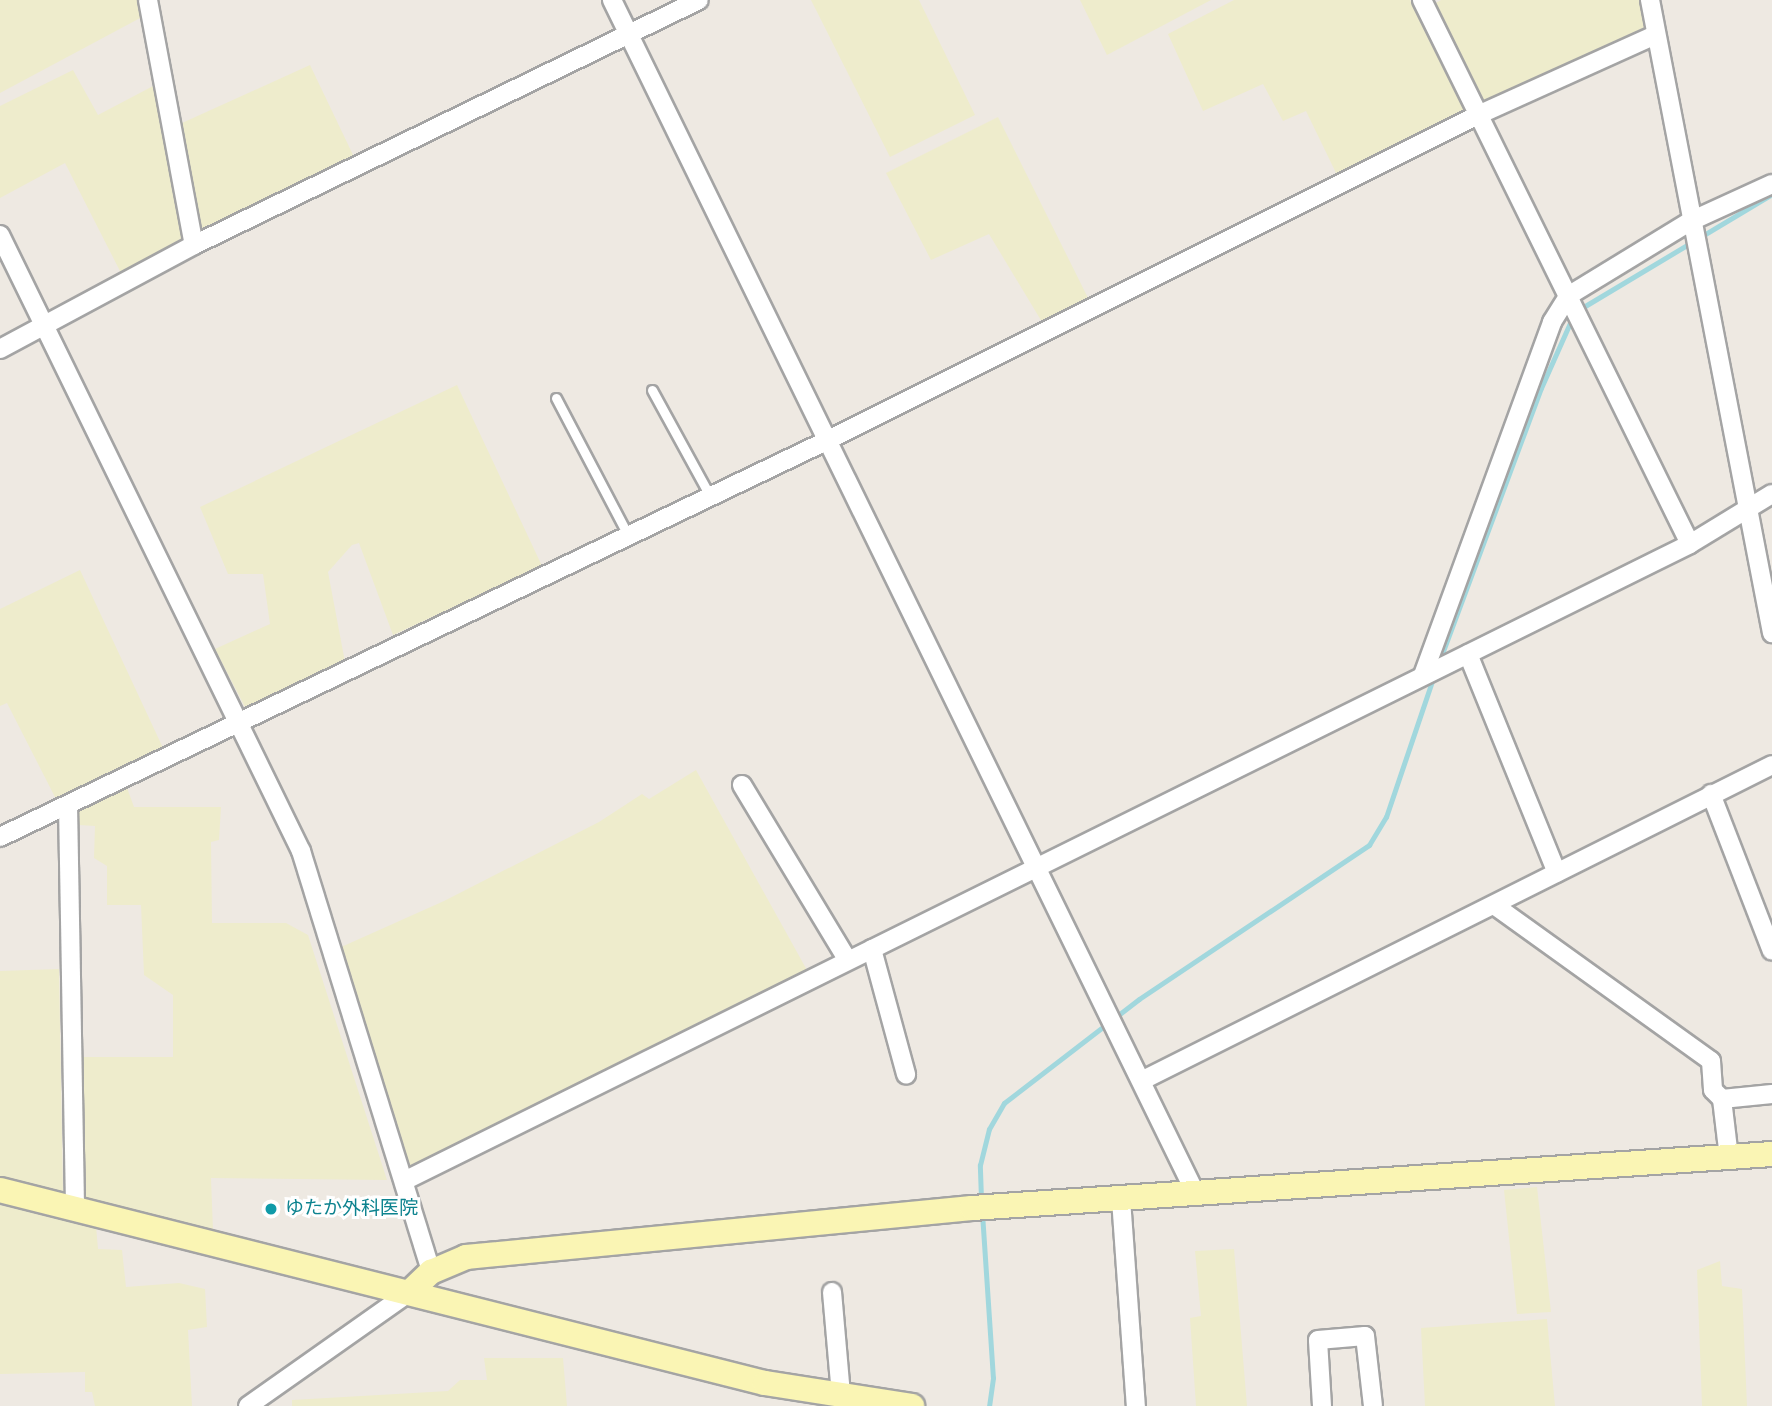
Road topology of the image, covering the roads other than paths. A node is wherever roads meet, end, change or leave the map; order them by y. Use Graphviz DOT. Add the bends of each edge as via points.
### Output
graph roads {
  1 [pos="148,0"];
  2 [pos="612,0"];
  3 [pos="699,0"];
  4 [pos="1422,0"];
  5 [pos="1650,0"];
  6 [pos="629,34"];
  7 [pos="1655,35"];
  8 [pos="1478,115"];
  9 [pos="1772,184"];
  10 [pos="1692,225"];
  11 [pos="0,235"];
  12 [pos="194,246"];
  13 [pos="1570,299"];
  14 [pos="45,327"];
  15 [pos="0,349"];
  16 [pos="652,390"];
  17 [pos="556,398"];
  18 [pos="826,441"];
  19 [pos="1772,494"];
  20 [pos="710,496"];
  21 [pos="1747,512"];
  22 [pos="628,535"];
  23 [pos="1690,544"];
  24 [pos="1772,632"];
  25 [pos="1460,657"];
  26 [pos="1426,673"];
  27 [pos="241,721"];
  28 [pos="1772,765"];
  29 [pos="742,785"];
  30 [pos="1711,794"];
  31 [pos="68,805"];
  32 [pos="0,836"];
  33 [pos="1035,867"];
  34 [pos="1557,873"];
  35 [pos="1494,905"];
  36 [pos="872,949"];
  37 [pos="1772,951"];
  38 [pos="846,959"];
  39 [pos="906,1074"];
  40 [pos="1143,1080"];
  41 [pos="1772,1094"];
  42 [pos="1722,1099"];
  43 [pos="1772,1154"];
  44 [pos="1729,1158"];
  45 [pos="404,1181"];
  46 [pos="0,1191"];
  47 [pos="1195,1192"];
  48 [pos="1121,1199"];
  49 [pos="75,1209"];
  50 [pos="431,1272"];
  51 [pos="411,1292"];
  52 [pos="832,1292"];
  53 [pos="841,1395"];
  54 [pos="273,1398"];
  55 [pos="248,1406"];
  56 [pos="912,1406"];
  57 [pos="1136,1406"];
  58 [pos="1322,1406"];
  59 [pos="1373,1406"];
  1 -- 12 [label="street"];
  2 -- 6 [label="street"];
  3 -- 6 [label="street"];
  4 -- 8 [label="street"];
  5 -- 7 [label="street"];
  6 -- 12 [label="street"];
  6 -- 18 [label="street"];
  7 -- 8 [label="street"];
  7 -- 10 [label="street"];
  8 -- 13 [label="street"];
  8 -- 18 [label="street"];
  9 -- 10 [label="street"];
  10 -- 13 [label="street"];
  10 -- 21 [label="street"];
  11 -- 14 [label="street"];
  12 -- 14 [label="street"];
  13 -- 23 [label="street"];
  13 -- 26 [label="street" via="1552,322"];
  14 -- 15 [label="street"];
  14 -- 27 [label="street"];
  16 -- 20 [label="lane"];
  17 -- 22 [label="lane"];
  18 -- 20 [label="street"];
  18 -- 33 [label="street"];
  19 -- 21 [label="street"];
  20 -- 22 [label="street"];
  21 -- 23 [label="street"];
  21 -- 24 [label="street"];
  22 -- 27 [label="street"];
  23 -- 25 [label="street"];
  25 -- 26 [label="street"];
  25 -- 34 [label="street"];
  26 -- 33 [label="street"];
  27 -- 31 [label="street"];
  27 -- 45 [label="street" via="301,851"];
  28 -- 30 [label="street"];
  29 -- 38 [label="street"];
  30 -- 34 [label="street"];
  30 -- 37 [label="street"];
  31 -- 32 [label="street"];
  31 -- 49 [label="street"];
  33 -- 36 [label="street"];
  33 -- 40 [label="street"];
  34 -- 35 [label="street"];
  35 -- 40 [label="street"];
  35 -- 42 [label="street" via="1711,1061 1713,1090"];
  36 -- 38 [label="street"];
  36 -- 39 [label="street"];
  38 -- 45 [label="street"];
  40 -- 47 [label="street"];
  41 -- 42 [label="street"];
  42 -- 44 [label="street"];
  43 -- 44 [label="street"];
  44 -- 47 [label="street"];
  45 -- 50 [label="street"];
  46 -- 49 [label="street"];
  47 -- 48 [label="street"];
  48 -- 50 [label="street" via="982,1207 466,1257"];
  48 -- 57 [label="street"];
  49 -- 51 [label="street"];
  50 -- 51 [label="street"];
  51 -- 53 [label="street" via="765,1383"];
  51 -- 54 [label="street"];
  52 -- 53 [label="street"];
  53 -- 56 [label="street"];
  54 -- 55 [label="street"];
  58 -- 59 [label="street" via="1318,1340 1365,1336"];
}
